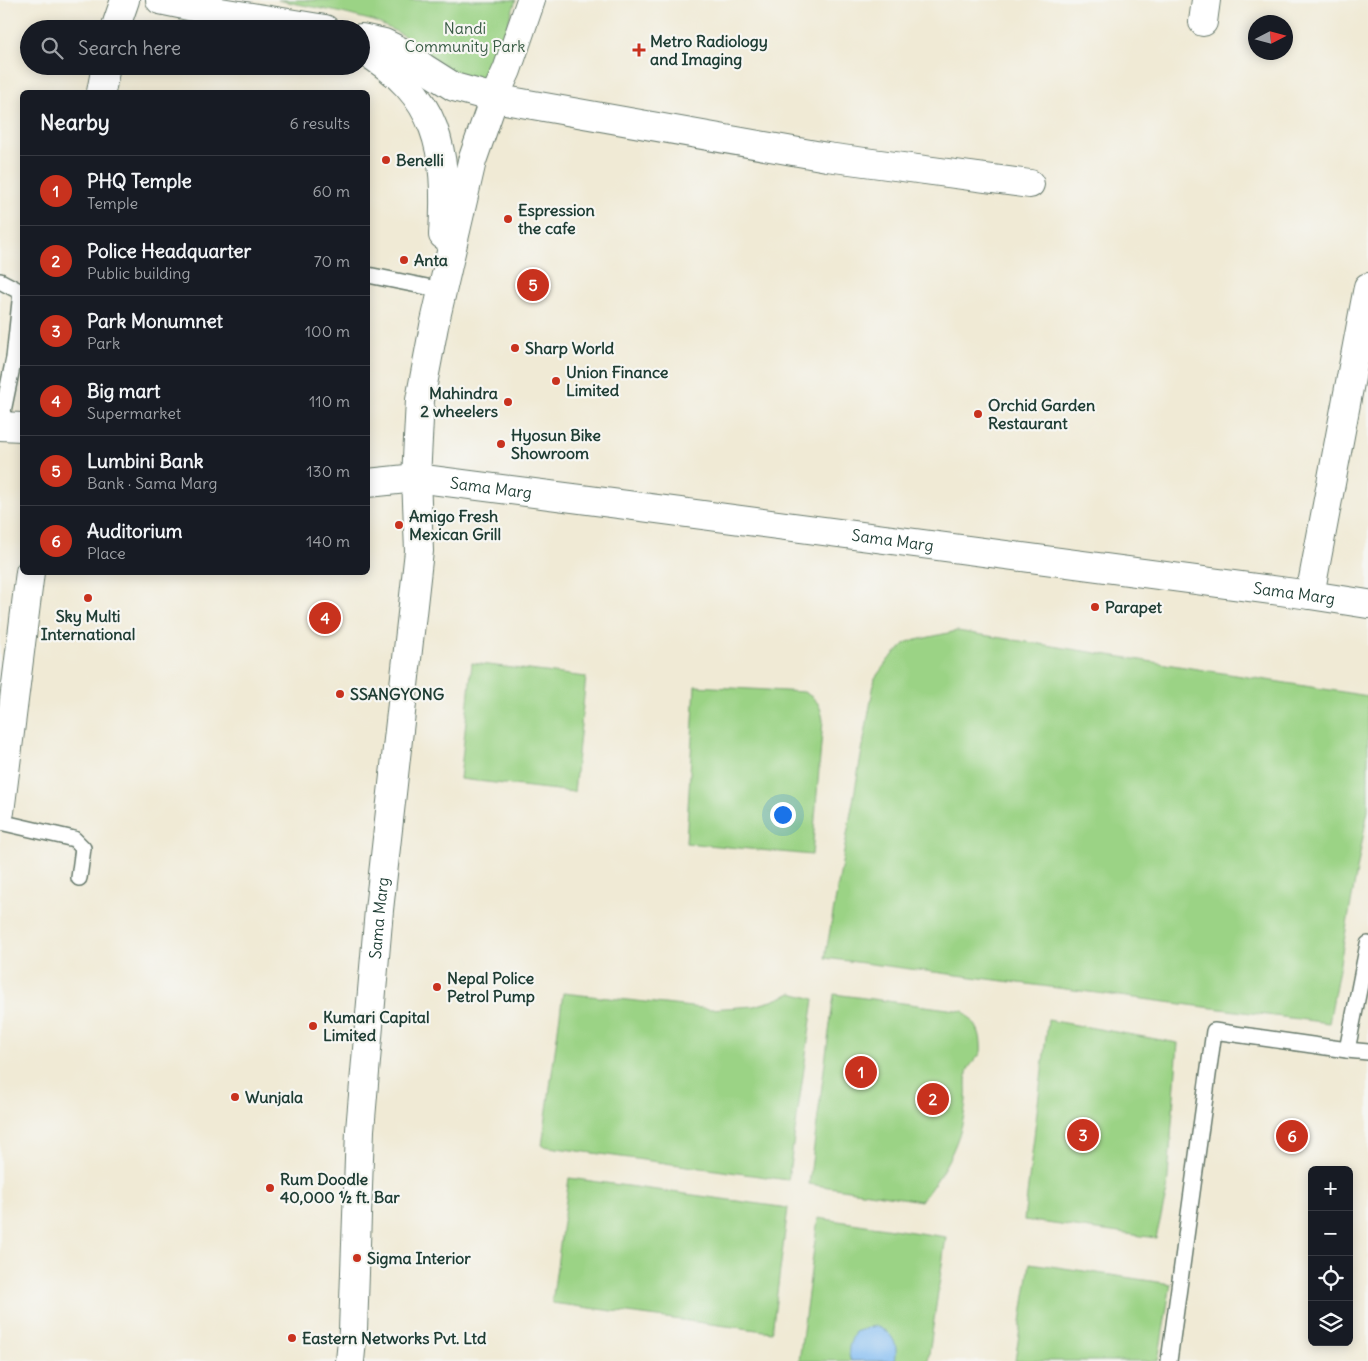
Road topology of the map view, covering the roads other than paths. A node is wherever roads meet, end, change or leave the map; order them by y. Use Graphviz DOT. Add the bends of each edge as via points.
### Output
graph roads {
  1 [pos="125,0"];
  2 [pos="160,0"];
  3 [pos="531,0"];
  4 [pos="118,20"];
  5 [pos="271,20"];
  6 [pos="370,40"];
  7 [pos="370,56"];
  8 [pos="104,75"];
  9 [pos="101,90"];
  10 [pos="494,98"];
  11 [pos="1030,184"];
  12 [pos="370,275"];
  13 [pos="0,282"];
  14 [pos="1368,286"];
  15 [pos="437,289"];
  16 [pos="20,292"];
  17 [pos="20,301"];
  18 [pos="434,326"];
  19 [pos="0,426"];
  20 [pos="20,427"];
  21 [pos="416,478"];
  22 [pos="370,483"];
  23 [pos="30,575"];
  24 [pos="1310,595"];
  25 [pos="1368,604"];
  26 [pos="0,812"];
  27 [pos="0,822"];
  28 [pos="79,878"];
  29 [pos="1368,944"];
  30 [pos="1347,1050"];
  31 [pos="1368,1052"];
  32 [pos="350,1361"];
  33 [pos="1169,1361"];
  1 -- 4 [label="main road"];
  2 -- 5 [label="main road"];
  3 -- 10 [label="main road, Sama Marg"];
  6 -- 10 [label="main road" via="406,54 454,87"];
  7 -- 15 [label="main road" via="414,92 436,134 444,192"];
  8 -- 9 [label="main road"];
  10 -- 11 [label="main road" via="828,157"];
  10 -- 18 [label="main road, Sama Marg" via="472,161"];
  12 -- 15 [label="lane"];
  13 -- 16 [label="lane"];
  14 -- 24 [label="main road"];
  15 -- 18 [label="main road"];
  17 -- 19 [label="lane" via="14,358"];
  18 -- 21 [label="main road, Sama Marg" via="420,400"];
  19 -- 20 [label="main road"];
  21 -- 22 [label="main road, Sama Marg"];
  21 -- 24 [label="main road, Sama Marg"];
  21 -- 32 [label="main road, Sama Marg" via="419,551 379,910 361,1121"];
  23 -- 26 [label="main road"];
  24 -- 25 [label="main road, Sama Marg"];
  27 -- 28 [label="lane" via="74,839 82,848"];
  29 -- 30 [label="lane"];
  30 -- 31 [label="lane"];
  30 -- 33 [label="lane" via="1214,1031"];
}
